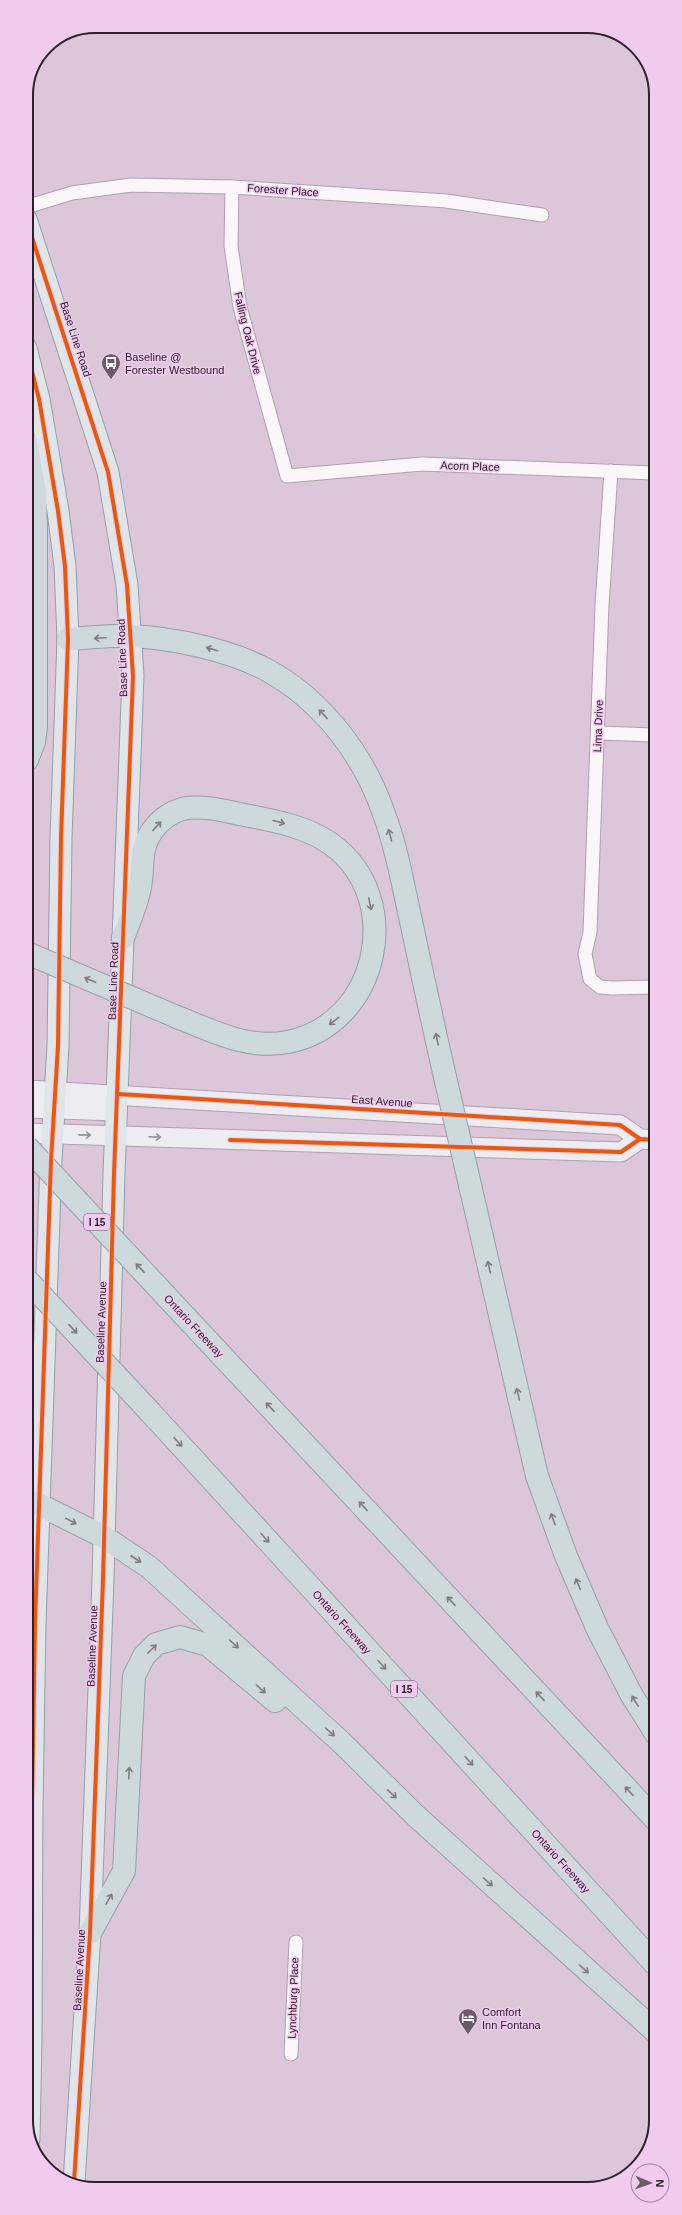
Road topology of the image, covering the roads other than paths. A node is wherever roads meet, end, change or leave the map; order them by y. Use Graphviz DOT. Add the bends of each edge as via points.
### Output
graph roads {
  1 [pos="232,187"];
  2 [pos="33,205"];
  3 [pos="542,215"];
  4 [pos="33,241"];
  5 [pos="33,377"];
  6 [pos="611,471"];
  7 [pos="649,473"];
  8 [pos="287,476"];
  9 [pos="33,482"];
  10 [pos="131,636"];
  11 [pos="68,639"];
  12 [pos="598,733"];
  13 [pos="649,735"];
  14 [pos="33,745"];
  15 [pos="123,938"];
  16 [pos="33,956"];
  17 [pos="649,987"];
  18 [pos="33,1092"];
  19 [pos="56,1100"];
  20 [pos="117,1102"];
  21 [pos="33,1106"];
  22 [pos="33,1133"];
  23 [pos="53,1135"];
  24 [pos="116,1136"];
  25 [pos="647,1140"];
  26 [pos="33,1153"];
  27 [pos="33,1286"];
  28 [pos="33,1502"];
  29 [pos="104,1537"];
  30 [pos="649,1723"];
  31 [pos="364,1767"];
  32 [pos="649,1813"];
  33 [pos="90,1932"];
  34 [pos="296,1942"];
  35 [pos="649,1957"];
  36 [pos="649,2026"];
  37 [pos="291,2054"];
  38 [pos="74,2178"];
  1 -- 2 [label="street, Forester Place" via="131,185 94,188"];
  1 -- 3 [label="street, Forester Place" via="446,201"];
  1 -- 8 [label="street, Falling Oak Drive" via="231,246 240,307"];
  4 -- 10 [label="main road, Base Line Road" via="108,472 121,546"];
  5 -- 11 [label="main road" via="58,511 65,566"];
  6 -- 7 [label="street, Acorn Place"];
  6 -- 8 [label="street, Acorn Place" via="422,464"];
  6 -- 12 [label="street, Lima Drive" via="602,605"];
  9 -- 14 [label="highway" via="38,635 36,727"];
  10 -- 11 [label="highway, one-way"];
  10 -- 15 [label="main road, Base Line Road" via="133,676"];
  30 -- 10 [label="highway, one-way, bridge" via="597,1628 566,1556 537,1476 402,883 385,814 366,772 342,735 316,706 266,669 229,654 192,644"];
  11 -- 19 [label="main road" via="61,830"];
  12 -- 13 [label="street"];
  12 -- 17 [label="street, Lima Drive" via="590,932 584,954 590,980 600,987"];
  15 -- 16 [label="highway, one-way, bridge" via="140,886 143,853 148,837 164,819 188,807 208,807 278,822 302,829 332,844 344,855 368,893 373,918 372,960 362,986 340,1016 325,1028 288,1042 263,1044 237,1041"];
  15 -- 20 [label="main road, Base Line Road"];
  18 -- 19 [label="main road"];
  19 -- 20 [label="main road, East Avenue"];
  19 -- 21 [label="main road"];
  19 -- 23 [label="main road"];
  20 -- 24 [label="main road, Baseline Avenue"];
  20 -- 25 [label="main road, East Avenue" via="620,1125"];
  22 -- 23 [label="main road, East Avenue"];
  23 -- 24 [label="main road, East Avenue, one-way"];
  23 -- 28 [label="main road"];
  24 -- 25 [label="main road, East Avenue, one-way" via="621,1152"];
  24 -- 29 [label="main road, Baseline Avenue"];
  32 -- 26 [label="highway, Ontario Freeway / I 15, one-way, bridge"];
  27 -- 35 [label="highway, Ontario Freeway / I 15, one-way, bridge" via="152,1413"];
  28 -- 29 [label="highway, one-way"];
  29 -- 31 [label="highway, one-way" via="149,1567 342,1743"];
  29 -- 33 [label="main road, Baseline Avenue"];
  33 -- 31 [label="highway, one-way" via="124,1871 134,1676 144,1656 156,1644 180,1636 208,1644 333,1754"];
  31 -- 36 [label="highway, one-way" via="536,1926"];
  33 -- 38 [label="main road, Baseline Avenue"];
  34 -- 37 [label="street, Lynchburg Place"];
}
